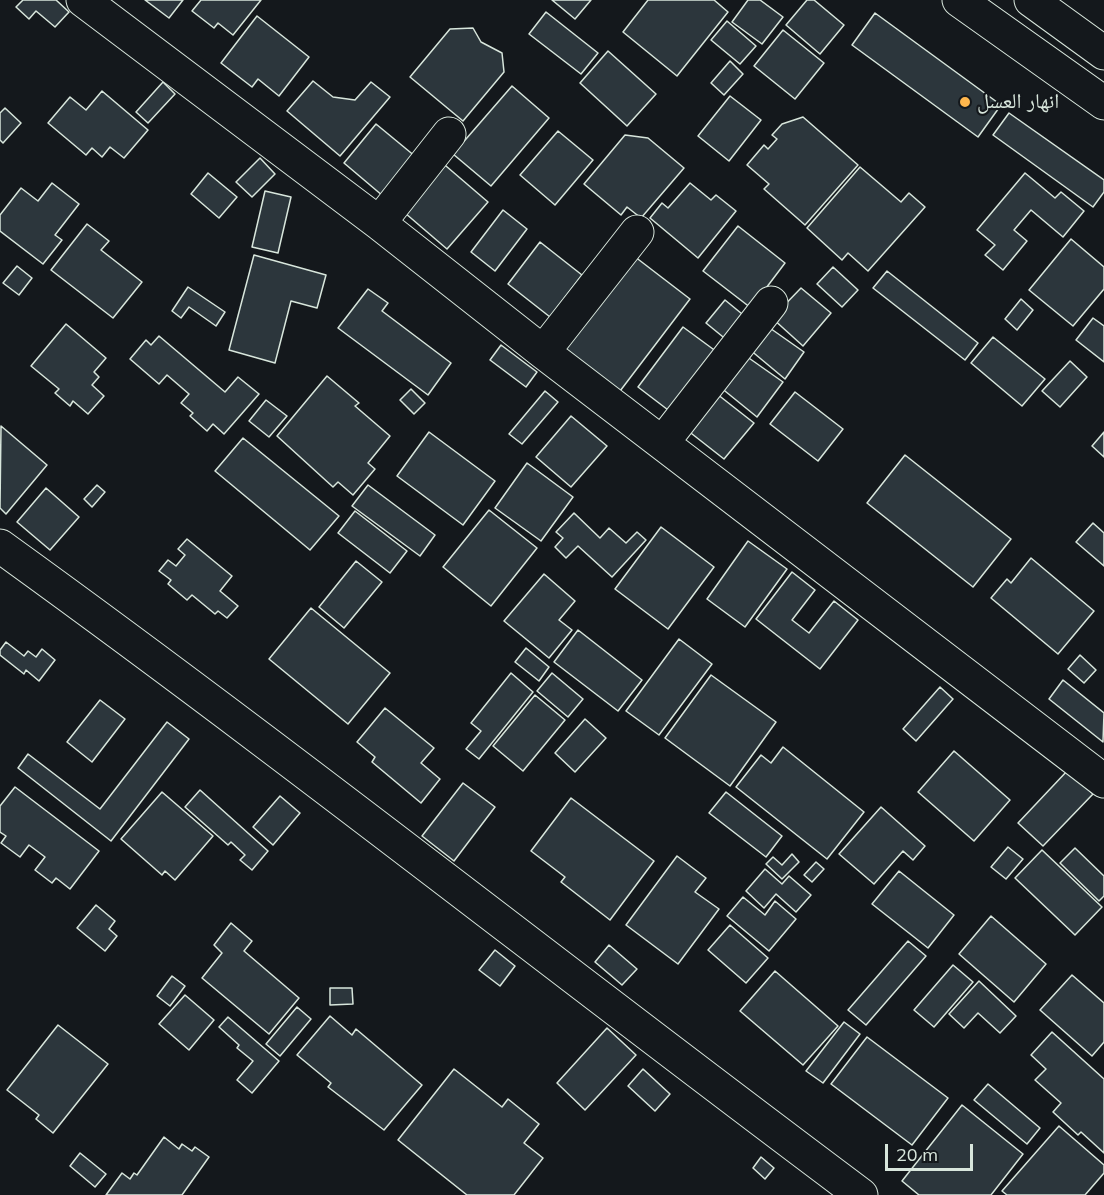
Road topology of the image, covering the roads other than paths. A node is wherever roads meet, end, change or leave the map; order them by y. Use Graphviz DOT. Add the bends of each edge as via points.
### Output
graph roads {
  1 [pos="83,0"];
  2 [pos="959,0"];
  3 [pos="1030,0"];
  4 [pos="1104,53"];
  5 [pos="1104,103"];
  6 [pos="449,134"];
  7 [pos="379,223"];
  8 [pos="637,232"];
  9 [pos="771,303"];
  10 [pos="543,352"];
  11 [pos="663,442"];
  12 [pos="0,546"];
  13 [pos="1104,781"];
  14 [pos="861,1195"];
  1 -- 7 [label="street"];
  2 -- 5 [label="street"];
  3 -- 4 [label="street"];
  6 -- 7 [label="street"];
  7 -- 10 [label="street"];
  8 -- 10 [label="street"];
  9 -- 11 [label="street"];
  10 -- 11 [label="street"];
  11 -- 13 [label="street"];
  12 -- 14 [label="street"];
}
